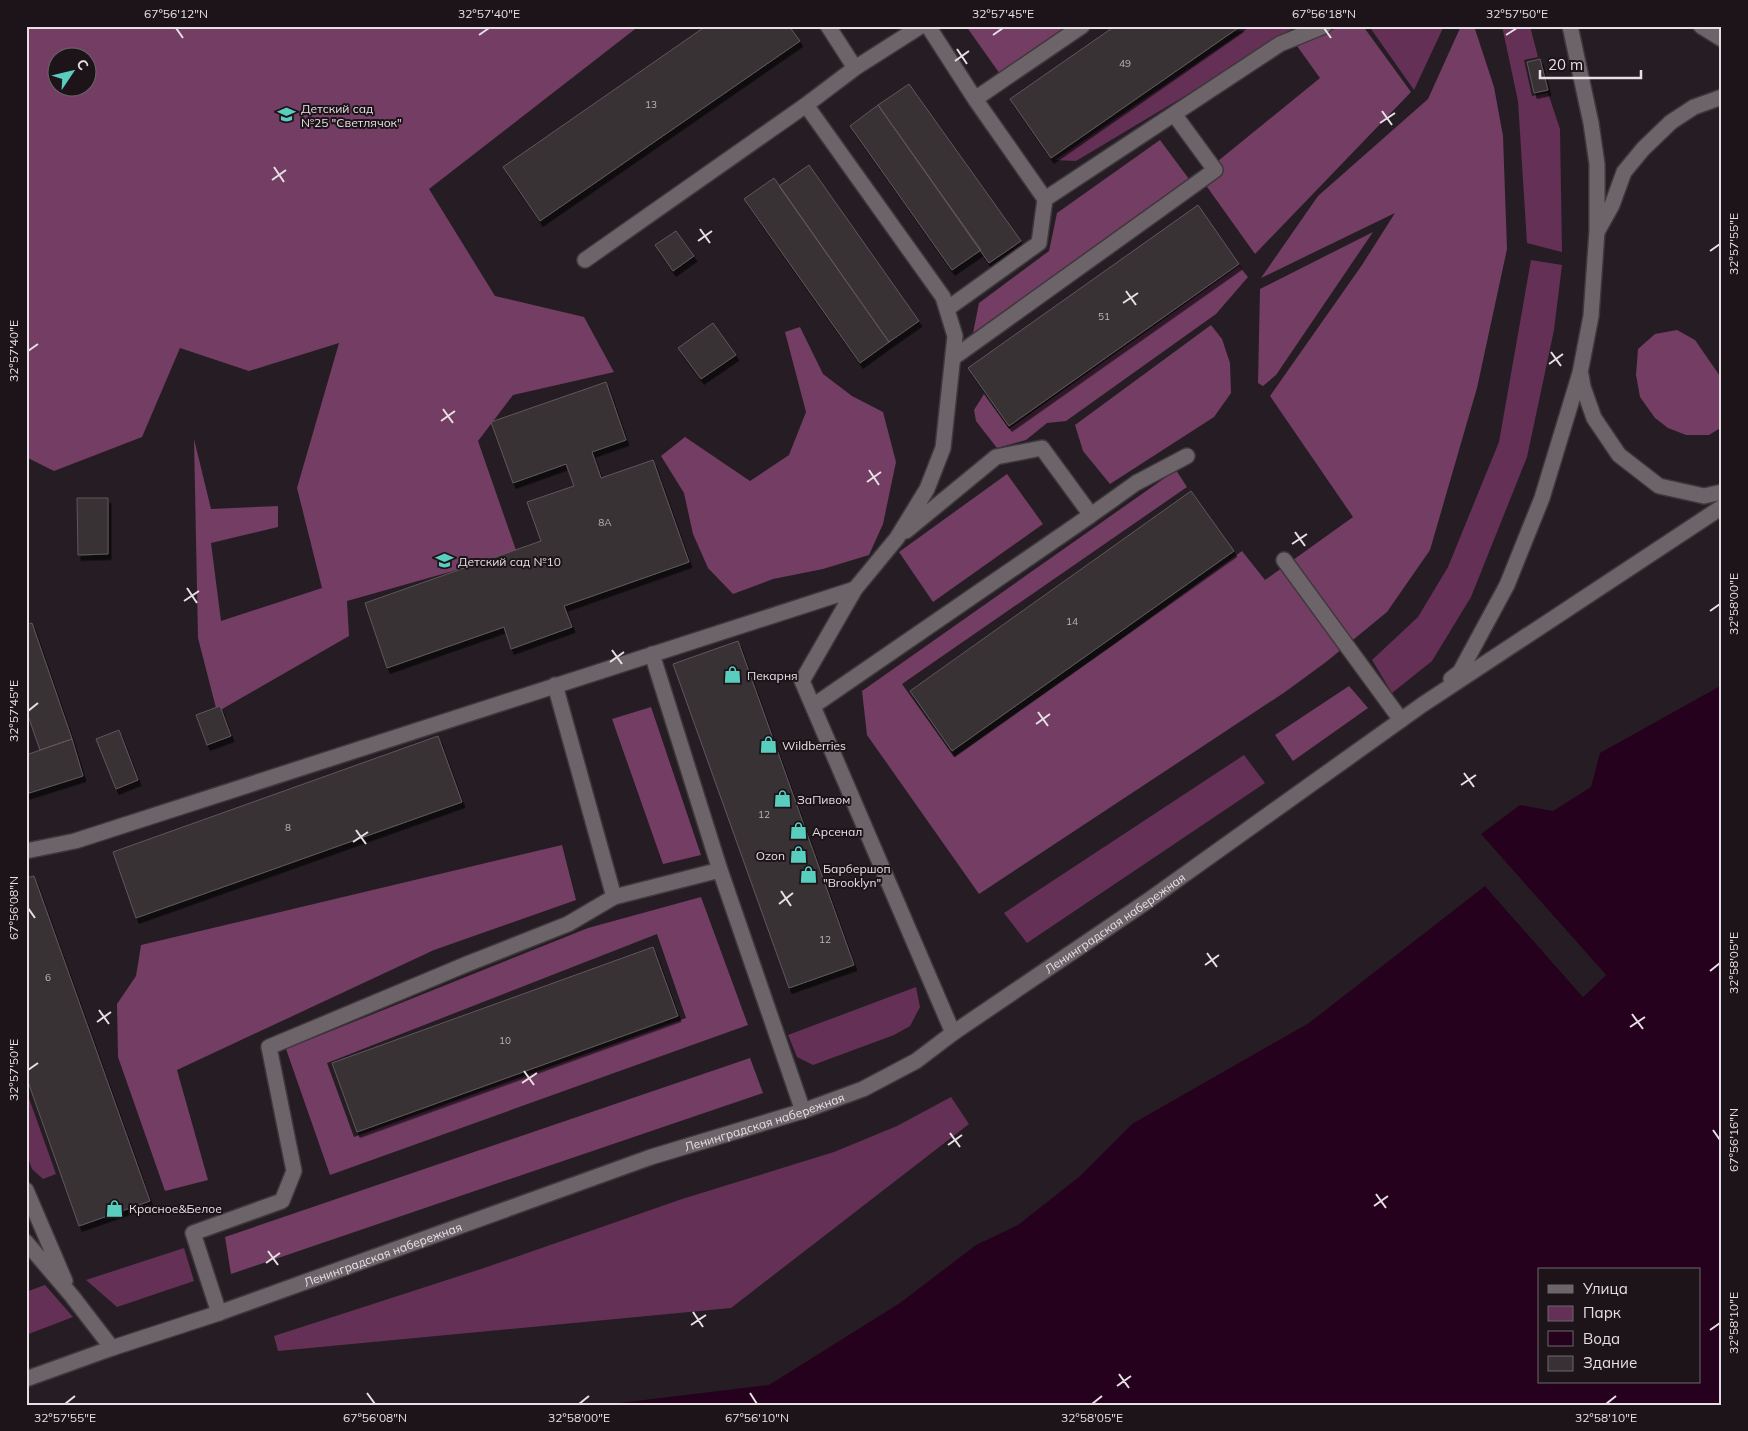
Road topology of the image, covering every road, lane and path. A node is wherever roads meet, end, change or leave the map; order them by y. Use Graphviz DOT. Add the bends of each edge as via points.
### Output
graph roads {
  1 [pos="828,26"];
  2 [pos="921,26"];
  3 [pos="928,26"];
  4 [pos="1082,26"];
  5 [pos="1324,26"];
  6 [pos="1570,26"];
  7 [pos="1701,26"];
  8 [pos="1722,39"];
  9 [pos="855,68"];
  10 [pos="1722,97"];
  11 [pos="975,99"];
  12 [pos="806,105"];
  13 [pos="1174,114"];
  14 [pos="1045,199"];
  15 [pos="1597,231"];
  16 [pos="585,260"];
  17 [pos="947,309"];
  18 [pos="953,358"];
  19 [pos="1580,374"];
  20 [pos="1187,456"];
  21 [pos="1722,492"];
  22 [pos="1722,507"];
  23 [pos="1091,515"];
  24 [pos="897,538"];
  25 [pos="1284,560"];
  26 [pos="855,589"];
  27 [pos="652,654"];
  28 [pos="555,685"];
  29 [pos="1422,705"];
  30 [pos="813,706"];
  31 [pos="1400,720"];
  32 [pos="26,851"];
  33 [pos="720,870"];
  34 [pos="614,897"];
  35 [pos="953,1033"];
  36 [pos="803,1111"];
  37 [pos="26,1190"];
  38 [pos="26,1242"];
  39 [pos="72,1296"];
  40 [pos="219,1313"];
  41 [pos="112,1348"];
  42 [pos="26,1379"];
  1 -- 9 [label="main road"];
  2 -- 9 [label="main road"];
  3 -- 11 [label="main road"];
  4 -- 11 [label="main road"];
  5 -- 13 [label="main road" via="1280,44"];
  6 -- 15 [label="main road" via="1597,164"];
  7 -- 8 [label="main road"];
  9 -- 12 [label="main road"];
  10 -- 15 [label="main road" via="1694,107 1670,122 1643,149 1624,172 1612,205"];
  11 -- 14 [label="main road"];
  12 -- 16 [label="main road"];
  12 -- 17 [label="main road" via="943,296"];
  13 -- 14 [label="main road"];
  13 -- 18 [label="main road" via="1215,170"];
  14 -- 17 [label="main road" via="1039,244"];
  15 -- 19 [label="main road" via="1591,316"];
  17 -- 18 [label="main road" via="955,336"];
  18 -- 24 [label="main road" via="943,448 927,488"];
  19 -- 21 [label="main road" via="1594,418 1619,455 1659,486 1704,496"];
  19 -- 29 [label="main road" via="1542,498 1507,585 1460,672"];
  20 -- 23 [label="main road" via="1136,482"];
  22 -- 29 [label="main road"];
  23 -- 24 [label="main road" via="1042,448 996,457"];
  23 -- 30 [label="main road"];
  24 -- 26 [label="main road"];
  25 -- 31 [label="main road"];
  26 -- 27 [label="main road"];
  26 -- 30 [label="main road" via="802,681"];
  27 -- 28 [label="main road"];
  27 -- 33 [label="main road"];
  28 -- 32 [label="main road" via="75,840"];
  28 -- 34 [label="main road"];
  29 -- 31 [label="main road, Ленинградская набережная"];
  30 -- 35 [label="main road"];
  31 -- 35 [label="main road, Ленинградская набережная" via="1154,897"];
  33 -- 34 [label="main road"];
  33 -- 36 [label="main road"];
  34 -- 40 [label="main road" via="568,924 269,1047 294,1171 282,1200 193,1233"];
  35 -- 36 [label="main road, Ленинградская набережная" via="916,1061 863,1089"];
  36 -- 40 [label="main road, Ленинградская набережная" via="651,1157"];
  37 -- 39 [label="main road"];
  38 -- 39 [label="main road"];
  39 -- 41 [label="main road"];
  40 -- 41 [label="main road, Ленинградская набережная"];
  41 -- 42 [label="main road, Ленинградская набережная"];
}
